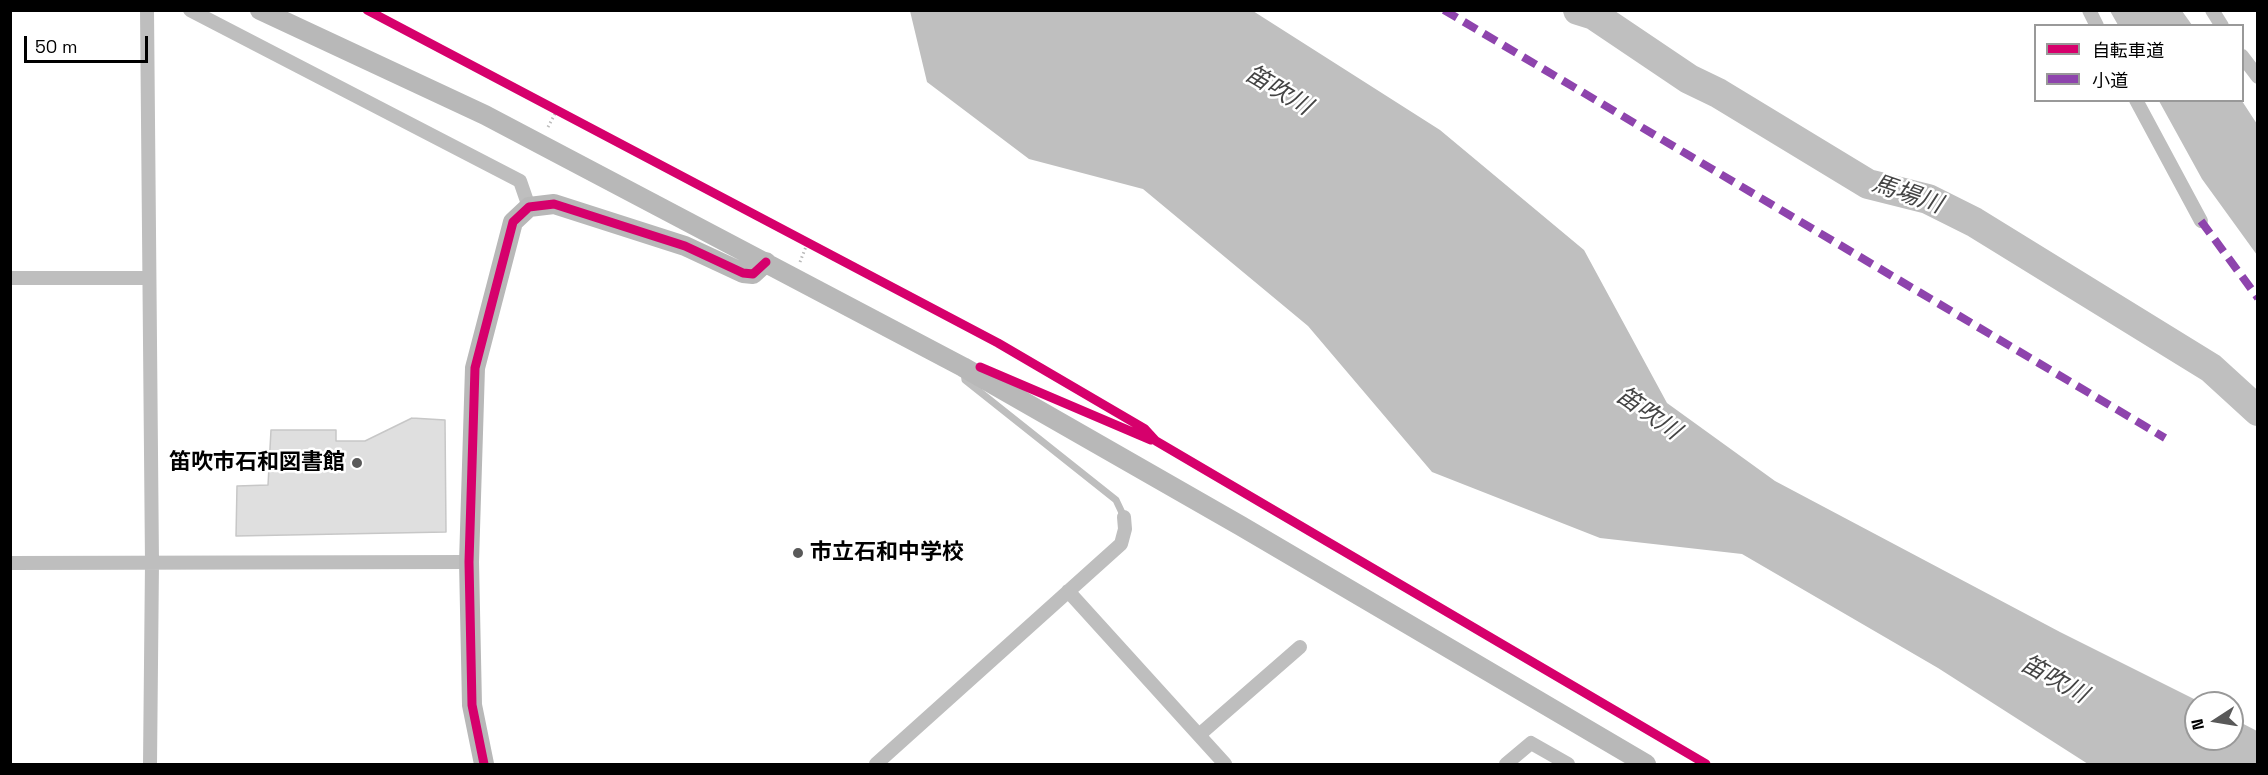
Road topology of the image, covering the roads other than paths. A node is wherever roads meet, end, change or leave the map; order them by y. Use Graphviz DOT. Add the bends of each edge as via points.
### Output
graph roads {
  1 [pos="147,10"];
  2 [pos="190,10"];
  3 [pos="260,10"];
  4 [pos="2089,10"];
  5 [pos="2212,10"];
  6 [pos="2096,24"];
  7 [pos="2221,24"];
  8 [pos="2244,58"];
  9 [pos="2258,76"];
  10 [pos="2137,102"];
  11 [pos="529,207"];
  12 [pos="2201,221"];
  13 [pos="766,262"];
  14 [pos="10,278"];
  15 [pos="148,278"];
  16 [pos="963,367"];
  17 [pos="1124,517"];
  18 [pos="10,562"];
  19 [pos="470,562"];
  20 [pos="152,563"];
  21 [pos="1068,591"];
  22 [pos="1300,647"];
  23 [pos="1199,735"];
  24 [pos="150,765"];
  25 [pos="484,765"];
  26 [pos="876,765"];
  27 [pos="1226,765"];
  28 [pos="1506,765"];
  29 [pos="1568,765"];
  30 [pos="1646,765"];
  1 -- 15 [label="street"];
  2 -- 11 [label="street" via="520,181"];
  3 -- 13 [label="main road" via="485,115"];
  4 -- 6 [label="street"];
  5 -- 7 [label="street"];
  8 -- 9 [label="street"];
  10 -- 12 [label="street"];
  11 -- 13 [label="main road" via="554,204 685,246 743,273 753,274"];
  11 -- 19 [label="main road" via="513,222 475,368"];
  13 -- 16 [label="main road"];
  14 -- 15 [label="street"];
  15 -- 20 [label="street"];
  16 -- 17 [label="lane" via="965,380 1116,500"];
  16 -- 30 [label="main road"];
  17 -- 21 [label="street" via="1121,544"];
  18 -- 20 [label="street"];
  19 -- 20 [label="street"];
  19 -- 25 [label="main road" via="472,705"];
  20 -- 24 [label="street"];
  21 -- 23 [label="street"];
  21 -- 26 [label="street"];
  22 -- 23 [label="street"];
  23 -- 27 [label="street"];
  28 -- 29 [label="street" via="1531,743"];
}
